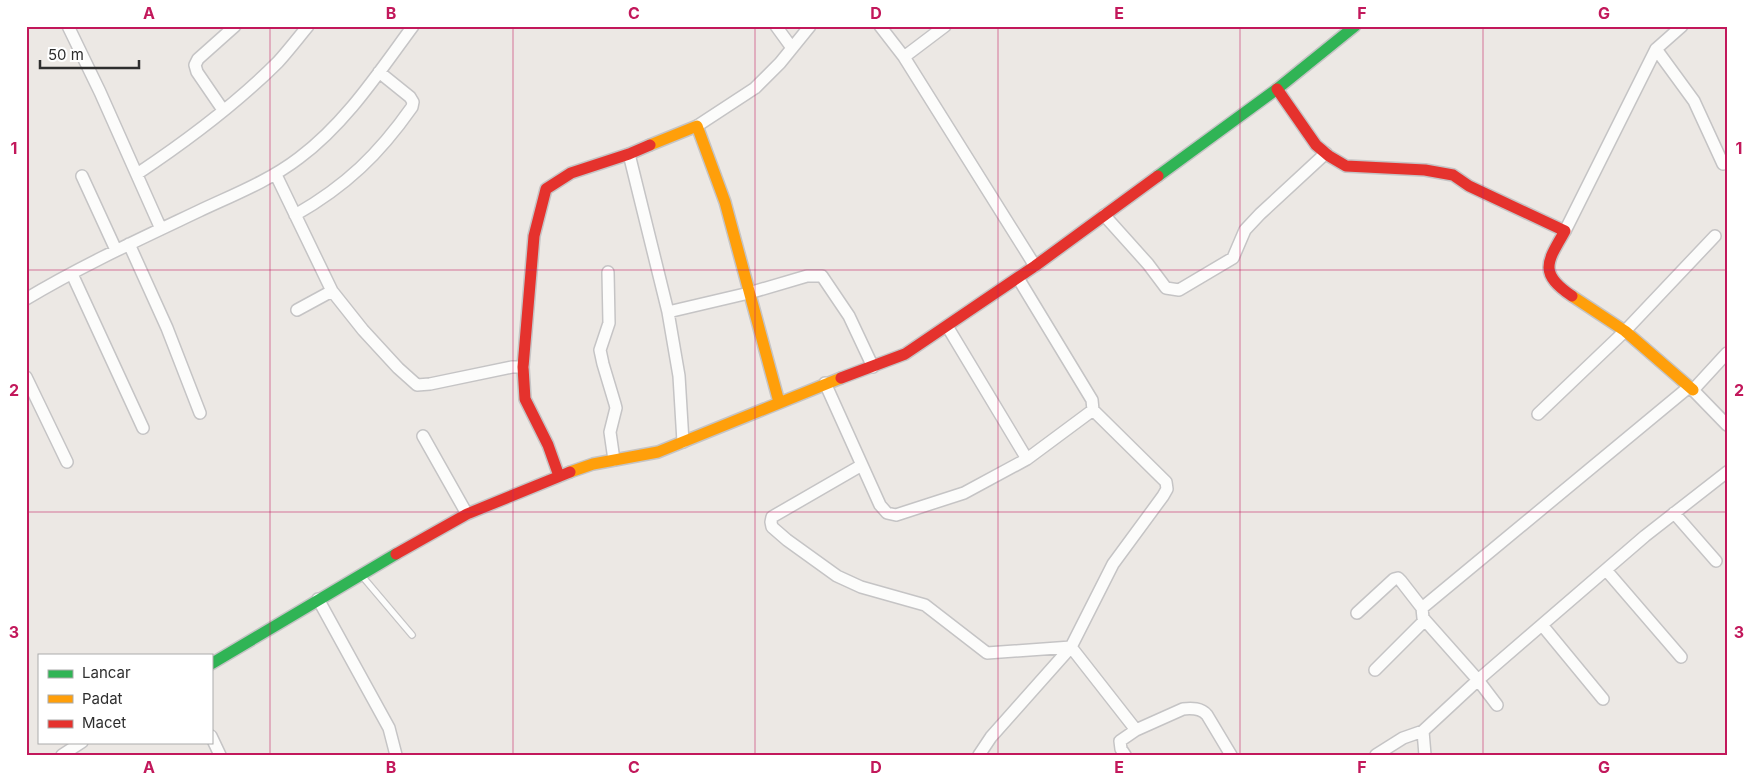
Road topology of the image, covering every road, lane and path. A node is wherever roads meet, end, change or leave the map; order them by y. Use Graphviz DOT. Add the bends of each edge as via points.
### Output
graph roads {
  1 [pos="68,26"];
  2 [pos="235,26"];
  3 [pos="308,26"];
  4 [pos="413,26"];
  5 [pos="776,26"];
  6 [pos="810,26"];
  7 [pos="880,26"];
  8 [pos="945,26"];
  9 [pos="1355,26"];
  10 [pos="1682,26"];
  11 [pos="792,48"];
  12 [pos="1656,49"];
  13 [pos="904,57"];
  14 [pos="379,72"];
  15 [pos="1278,89"];
  16 [pos="223,110"];
  17 [pos="697,126"];
  18 [pos="1326,153"];
  19 [pos="629,154"];
  20 [pos="1723,164"];
  21 [pos="137,174"];
  22 [pos="276,175"];
  23 [pos="82,176"];
  24 [pos="295,215"];
  25 [pos="1104,215"];
  26 [pos="161,229"];
  27 [pos="1565,231"];
  28 [pos="1715,236"];
  29 [pos="128,244"];
  30 [pos="116,250"];
  31 [pos="1035,266"];
  32 [pos="608,272"];
  33 [pos="72,274"];
  34 [pos="1018,278"];
  35 [pos="332,291"];
  36 [pos="749,292"];
  37 [pos="26,300"];
  38 [pos="297,310"];
  39 [pos="668,312"];
  40 [pos="947,326"];
  41 [pos="1625,331"];
  42 [pos="1727,353"];
  43 [pos="523,367"];
  44 [pos="872,367"];
  45 [pos="26,377"];
  46 [pos="825,384"];
  47 [pos="1691,389"];
  48 [pos="779,402"];
  49 [pos="1093,410"];
  50 [pos="200,413"];
  51 [pos="1538,414"];
  52 [pos="1727,425"];
  53 [pos="142,428"];
  54 [pos="423,436"];
  55 [pos="684,442"];
  56 [pos="1027,459"];
  57 [pos="614,460"];
  58 [pos="67,462"];
  59 [pos="862,465"];
  60 [pos="1727,472"];
  61 [pos="559,476"];
  62 [pos="1674,513"];
  63 [pos="467,514"];
  64 [pos="1716,561"];
  65 [pos="1606,570"];
  66 [pos="361,574"];
  67 [pos="318,599"];
  68 [pos="1422,608"];
  69 [pos="1357,612"];
  70 [pos="1425,620"];
  71 [pos="1542,625"];
  72 [pos="412,636"];
  73 [pos="1071,647"];
  74 [pos="1680,657"];
  75 [pos="212,663"];
  76 [pos="1375,670"];
  77 [pos="1478,680"];
  78 [pos="1603,699"];
  79 [pos="1497,705"];
  80 [pos="1136,730"];
  81 [pos="1423,731"];
  82 [pos="212,738"];
  83 [pos="79,744"];
  84 [pos="62,755"];
  85 [pos="220,755"];
  86 [pos="396,755"];
  87 [pos="979,755"];
  88 [pos="1125,755"];
  89 [pos="1231,755"];
  90 [pos="1376,755"];
  91 [pos="1425,755"];
  1 -- 21 [label="street"];
  2 -- 16 [label="street" via="195,65"];
  3 -- 16 [label="street" via="278,61"];
  4 -- 14 [label="street"];
  5 -- 11 [label="street"];
  6 -- 11 [label="street"];
  7 -- 13 [label="street"];
  8 -- 13 [label="street"];
  9 -- 15 [label="street"];
  10 -- 12 [label="street"];
  11 -- 17 [label="street" via="755,88"];
  12 -- 20 [label="street" via="1694,101"];
  12 -- 27 [label="street"];
  13 -- 31 [label="street"];
  14 -- 22 [label="street" via="330,131"];
  14 -- 24 [label="street" via="410,98 412,107 357,172 328,196"];
  15 -- 18 [label="street" via="1316,145"];
  15 -- 25 [label="street"];
  16 -- 21 [label="street"];
  17 -- 19 [label="street"];
  17 -- 36 [label="street" via="725,202"];
  18 -- 25 [label="street" via="1260,214 1246,230 1233,258 1180,290 1166,288"];
  18 -- 27 [label="street" via="1346,166 1425,170 1453,175 1469,186"];
  19 -- 39 [label="street"];
  19 -- 43 [label="street" via="571,172 546,189 534,236"];
  21 -- 26 [label="street"];
  22 -- 24 [label="street"];
  22 -- 26 [label="street"];
  23 -- 30 [label="street"];
  24 -- 35 [label="street"];
  25 -- 31 [label="street"];
  26 -- 29 [label="street"];
  27 -- 41 [label="street" via="1547,271 1550,279"];
  28 -- 41 [label="street"];
  29 -- 30 [label="street"];
  29 -- 50 [label="street" via="167,328"];
  30 -- 33 [label="street"];
  31 -- 34 [label="street"];
  32 -- 57 [label="street" via="609,323 600,350 616,408 610,432"];
  33 -- 37 [label="street"];
  33 -- 53 [label="street"];
  34 -- 40 [label="street"];
  34 -- 49 [label="street" via="1092,400"];
  35 -- 38 [label="street"];
  35 -- 43 [label="street" via="363,330 417,385"];
  36 -- 39 [label="street"];
  36 -- 44 [label="street" via="812,275 822,276 849,316"];
  36 -- 48 [label="street"];
  39 -- 55 [label="street" via="679,376"];
  40 -- 44 [label="street" via="905,354"];
  40 -- 56 [label="street"];
  41 -- 47 [label="street"];
  41 -- 51 [label="street"];
  42 -- 47 [label="street"];
  43 -- 61 [label="street" via="525,398"];
  44 -- 46 [label="street"];
  45 -- 58 [label="street"];
  46 -- 48 [label="street"];
  46 -- 59 [label="street"];
  47 -- 52 [label="street"];
  47 -- 68 [label="street"];
  48 -- 55 [label="street"];
  49 -- 56 [label="street"];
  49 -- 73 [label="street" via="1166,482 1167,489 1113,564"];
  54 -- 63 [label="street"];
  55 -- 57 [label="street" via="658,452"];
  56 -- 59 [label="street" via="964,493 896,515 887,513 880,505"];
  57 -- 61 [label="street"];
  59 -- 73 [label="street" via="772,517 772,527 837,576 861,587 925,605 987,653"];
  60 -- 62 [label="street"];
  61 -- 63 [label="street"];
  62 -- 64 [label="street"];
  62 -- 65 [label="street"];
  63 -- 66 [label="street"];
  65 -- 71 [label="street"];
  65 -- 74 [label="street"];
  66 -- 67 [label="street"];
  66 -- 72 [label="lane"];
  67 -- 75 [label="street"];
  67 -- 86 [label="street" via="389,728"];
  68 -- 69 [label="street" via="1401,581 1394,578"];
  68 -- 70 [label="street"];
  70 -- 76 [label="street"];
  70 -- 77 [label="street"];
  71 -- 77 [label="street"];
  71 -- 78 [label="street"];
  73 -- 80 [label="street"];
  73 -- 87 [label="street" via="991,737"];
  77 -- 79 [label="street"];
  77 -- 81 [label="street"];
  80 -- 88 [label="street" via="1120,742"];
  80 -- 89 [label="street" via="1183,709 1204,711"];
  81 -- 90 [label="street" via="1403,738"];
  81 -- 91 [label="street"];
  82 -- 85 [label="street"];
  83 -- 84 [label="street"];
}
